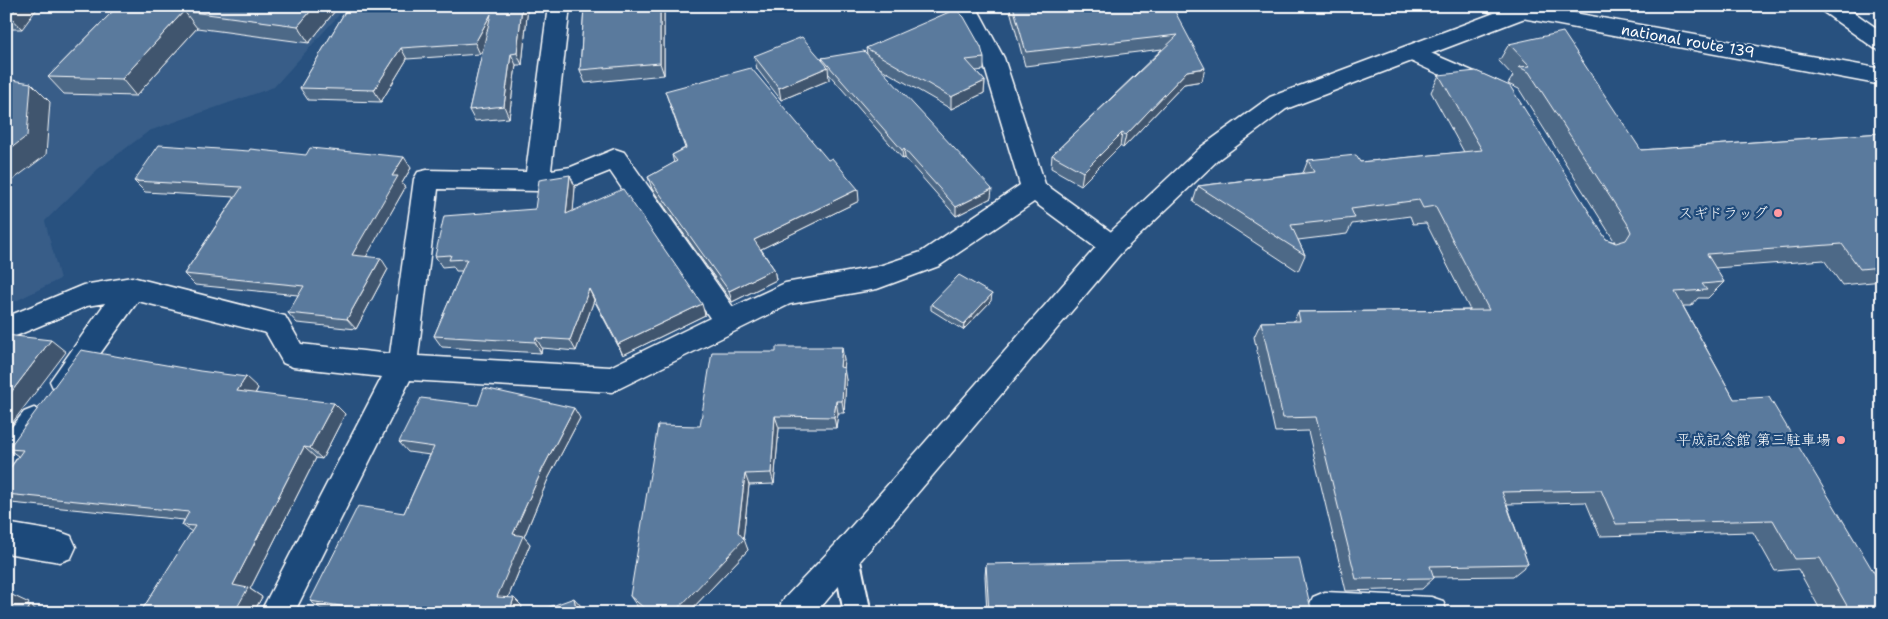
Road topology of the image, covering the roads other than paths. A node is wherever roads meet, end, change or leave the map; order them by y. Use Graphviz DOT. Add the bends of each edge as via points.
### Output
graph roads {
  1 [pos="559,6"];
  2 [pos="965,6"];
  3 [pos="1495,6"];
  4 [pos="1830,6"];
  5 [pos="1522,11"];
  6 [pos="1882,43"];
  7 [pos="1412,53"];
  8 [pos="1882,77"];
  9 [pos="1509,96"];
  10 [pos="537,182"];
  11 [pos="1034,189"];
  12 [pos="1112,246"];
  13 [pos="132,288"];
  14 [pos="728,322"];
  15 [pos="6,329"];
  16 [pos="402,367"];
  17 [pos="6,458"];
  18 [pos="6,538"];
  19 [pos="60,547"];
  20 [pos="846,556"];
  21 [pos="1325,608"];
  22 [pos="276,613"];
  23 [pos="794,613"];
  24 [pos="858,613"];
  25 [pos="1431,613"];
  1 -- 10 [label="main road"];
  2 -- 11 [label="main road" via="992,58"];
  3 -- 5 [label="main road, national route 139"];
  4 -- 6 [label="main road"];
  5 -- 7 [label="main road"];
  5 -- 8 [label="main road, national route 139"];
  7 -- 9 [label="main road"];
  7 -- 12 [label="main road" via="1278,102 1210,153"];
  10 -- 14 [label="main road" via="576,176 615,158"];
  10 -- 16 [label="main road" via="426,179"];
  11 -- 12 [label="main road"];
  11 -- 14 [label="main road" via="930,260 877,278 785,294"];
  12 -- 20 [label="main road"];
  13 -- 15 [label="main road" via="83,296"];
  13 -- 16 [label="main road" via="275,324 293,355"];
  13 -- 17 [label="main road"];
  14 -- 16 [label="main road" via="612,380"];
  16 -- 22 [label="main road"];
  18 -- 19 [label="main road"];
  20 -- 23 [label="main road"];
  20 -- 24 [label="lane"];
  21 -- 25 [label="main road"];
}
